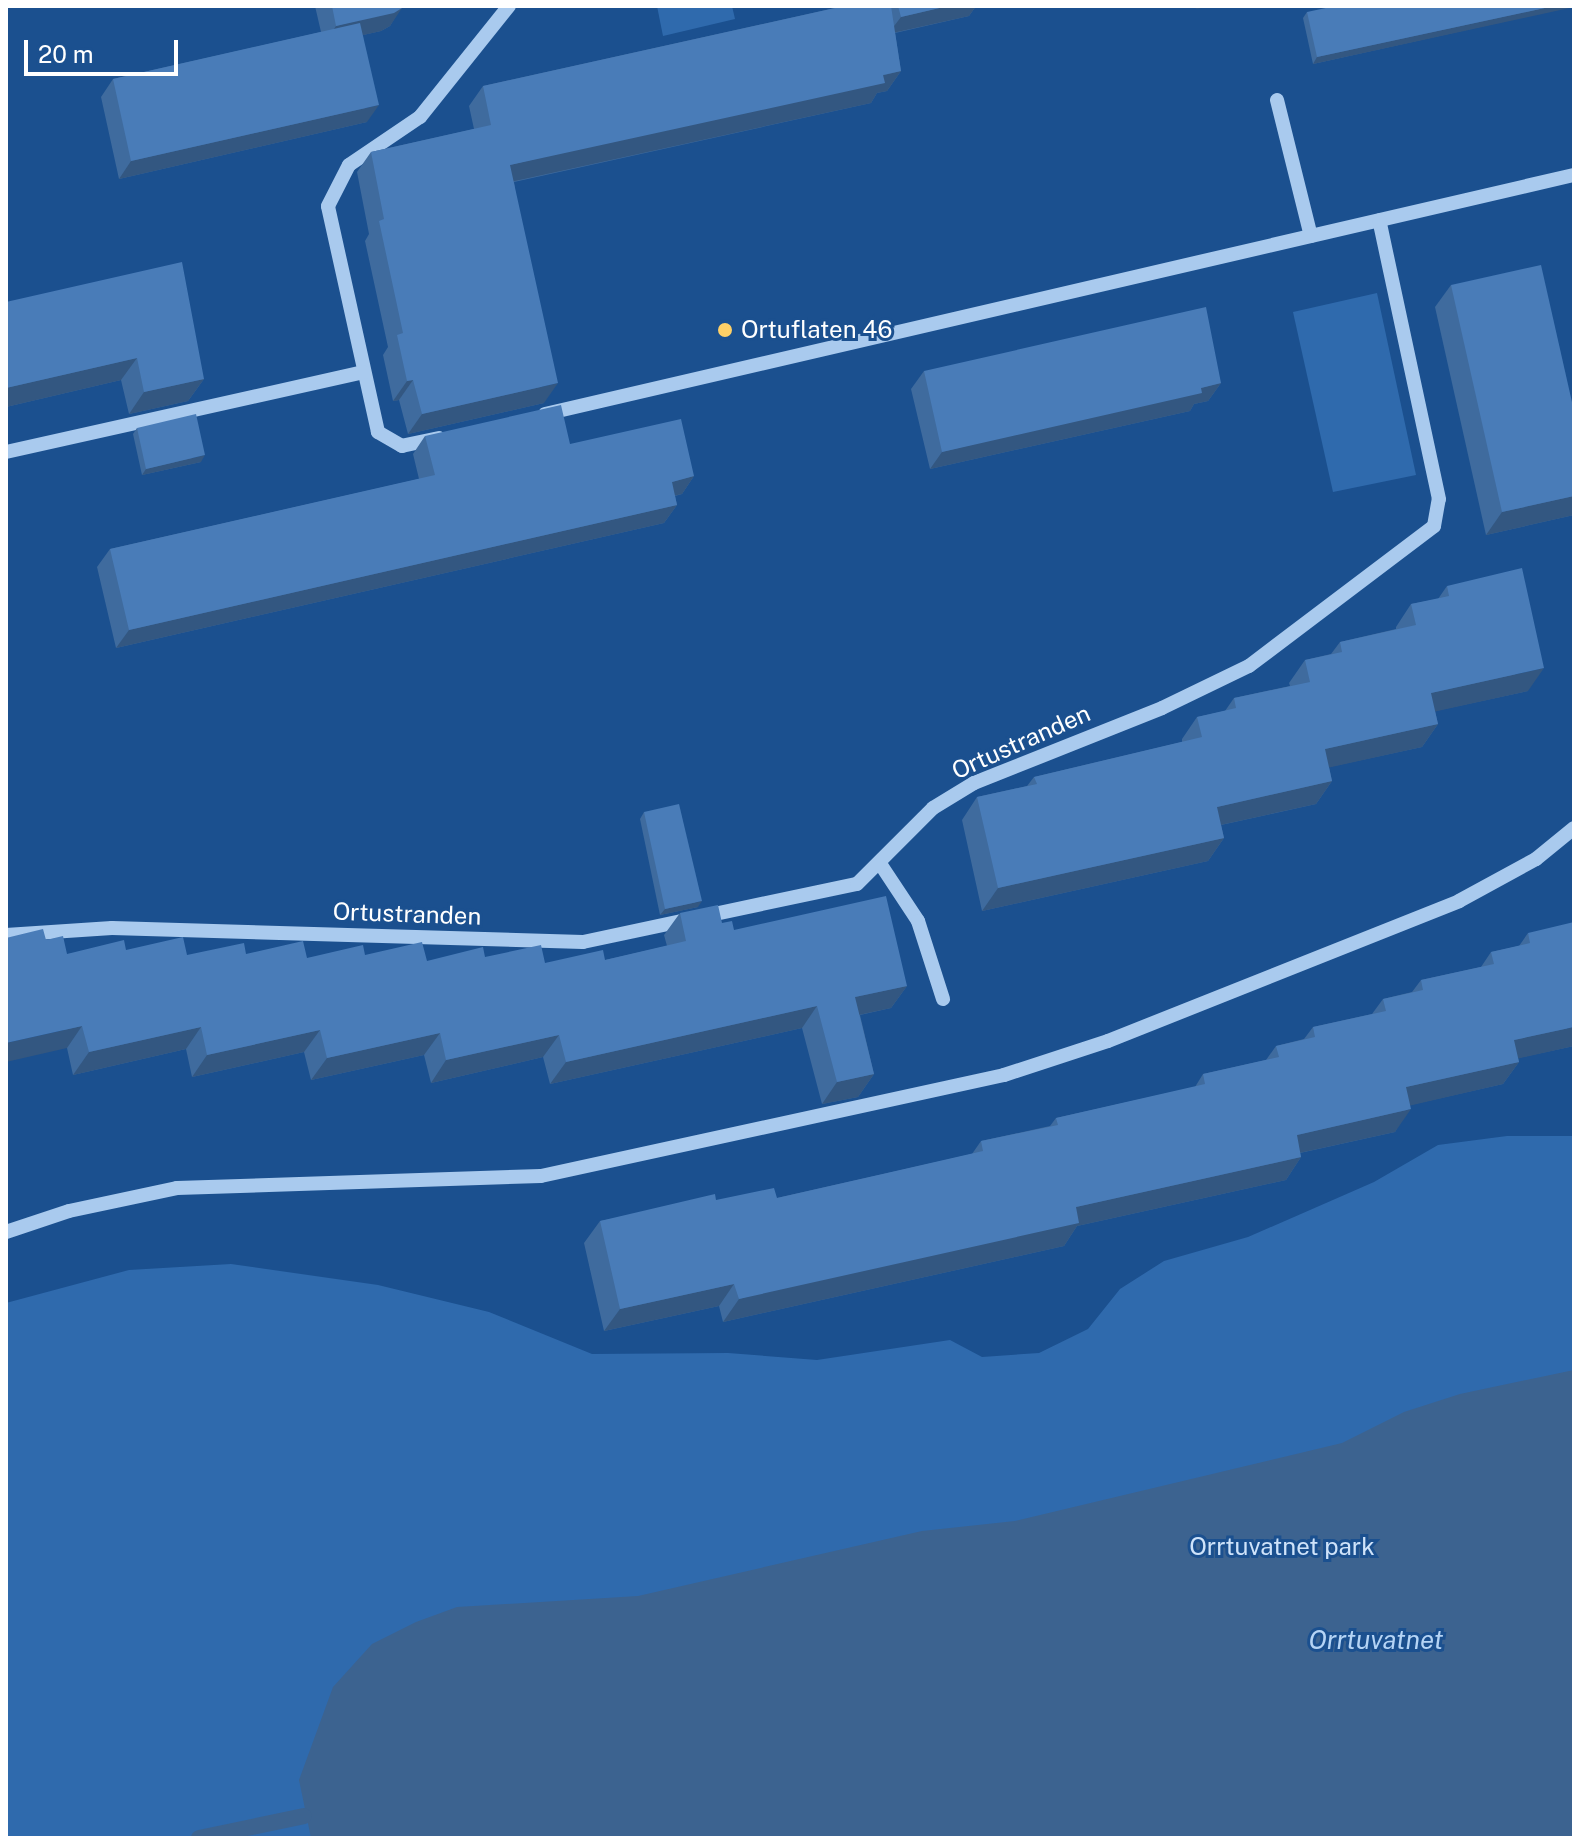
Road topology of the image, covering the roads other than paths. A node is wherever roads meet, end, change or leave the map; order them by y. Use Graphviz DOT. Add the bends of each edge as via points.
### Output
graph roads {
  1 [pos="509,6"];
  2 [pos="1277,100"];
  3 [pos="1574,175"];
  4 [pos="1379,220"];
  5 [pos="1311,236"];
  6 [pos="363,372"];
  7 [pos="528,418"];
  8 [pos="456,435"];
  9 [pos="6,452"];
  10 [pos="1574,828"];
  11 [pos="881,865"];
  12 [pos="6,935"];
  13 [pos="943,999"];
  14 [pos="6,1232"];
  1 -- 6 [label="street" via="420,117 349,165 328,206"];
  2 -- 5 [label="street"];
  3 -- 4 [label="street"];
  4 -- 5 [label="street"];
  4 -- 11 [label="street, Ortustranden" via="1439,499 1434,526 1249,666 1162,708 974,783 933,808"];
  5 -- 7 [label="street"];
  6 -- 8 [label="street" via="378,432 402,446"];
  6 -- 9 [label="street"];
  10 -- 14 [label="street" via="1536,859 1459,901 1108,1041 1004,1075 541,1176 177,1188 80,1208"];
  11 -- 12 [label="street, Ortustranden" via="857,884 832,893 583,942 112,928 34,929"];
  11 -- 13 [label="street" via="918,921"];
}
